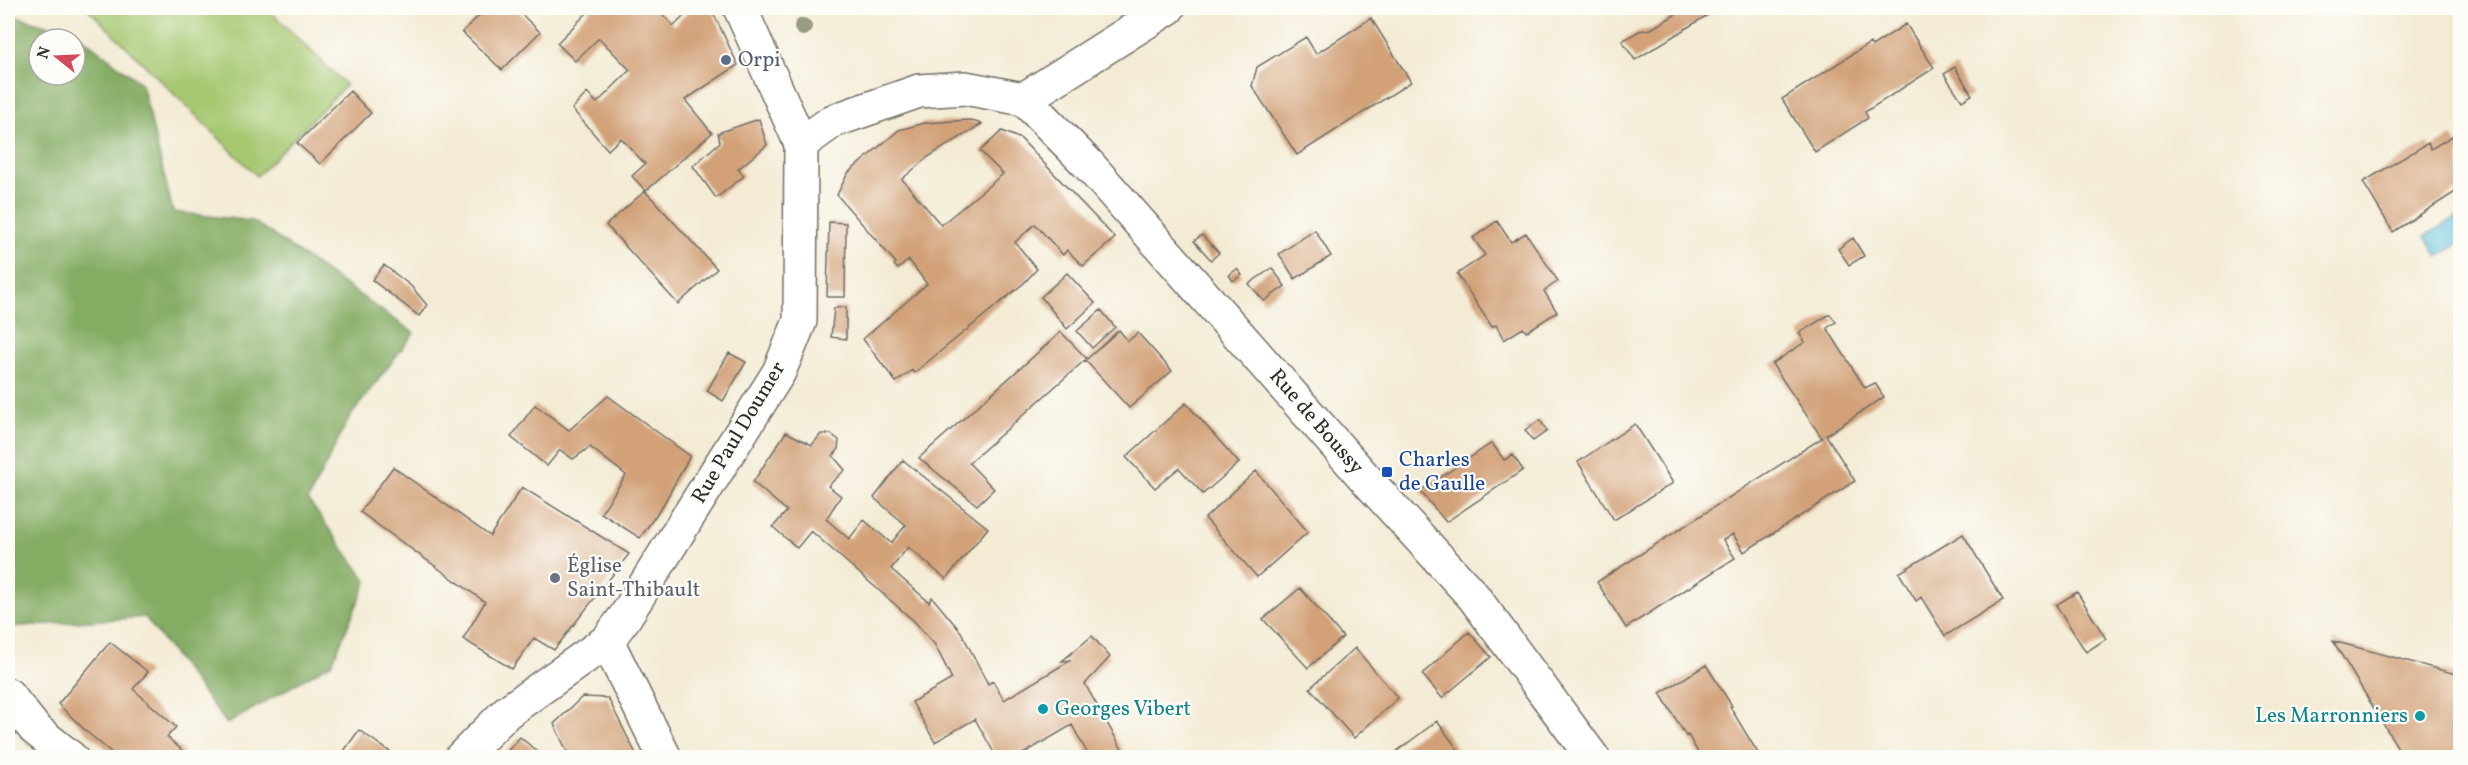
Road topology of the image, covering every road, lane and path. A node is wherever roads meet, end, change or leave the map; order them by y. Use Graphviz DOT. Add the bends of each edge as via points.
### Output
graph roads {
  1 [pos="740,8"];
  2 [pos="1168,8"];
  3 [pos="1024,99"];
  4 [pos="801,144"];
  5 [pos="608,641"];
  6 [pos="8,695"];
  7 [pos="71,758"];
  8 [pos="461,758"];
  9 [pos="665,758"];
  10 [pos="1593,758"];
  1 -- 4 [label="street"];
  2 -- 3 [label="street"];
  3 -- 4 [label="street" via="965,88 919,91 833,121"];
  3 -- 10 [label="street, Rue de Boussy" via="1088,164 1473,596"];
  4 -- 5 [label="street, Rue Paul Doumer" via="800,321 779,372"];
  5 -- 8 [label="street, Rue Paul Doumer" via="507,712"];
  5 -- 9 [label="street"];
  6 -- 7 [label="street" via="35,729"];
}
